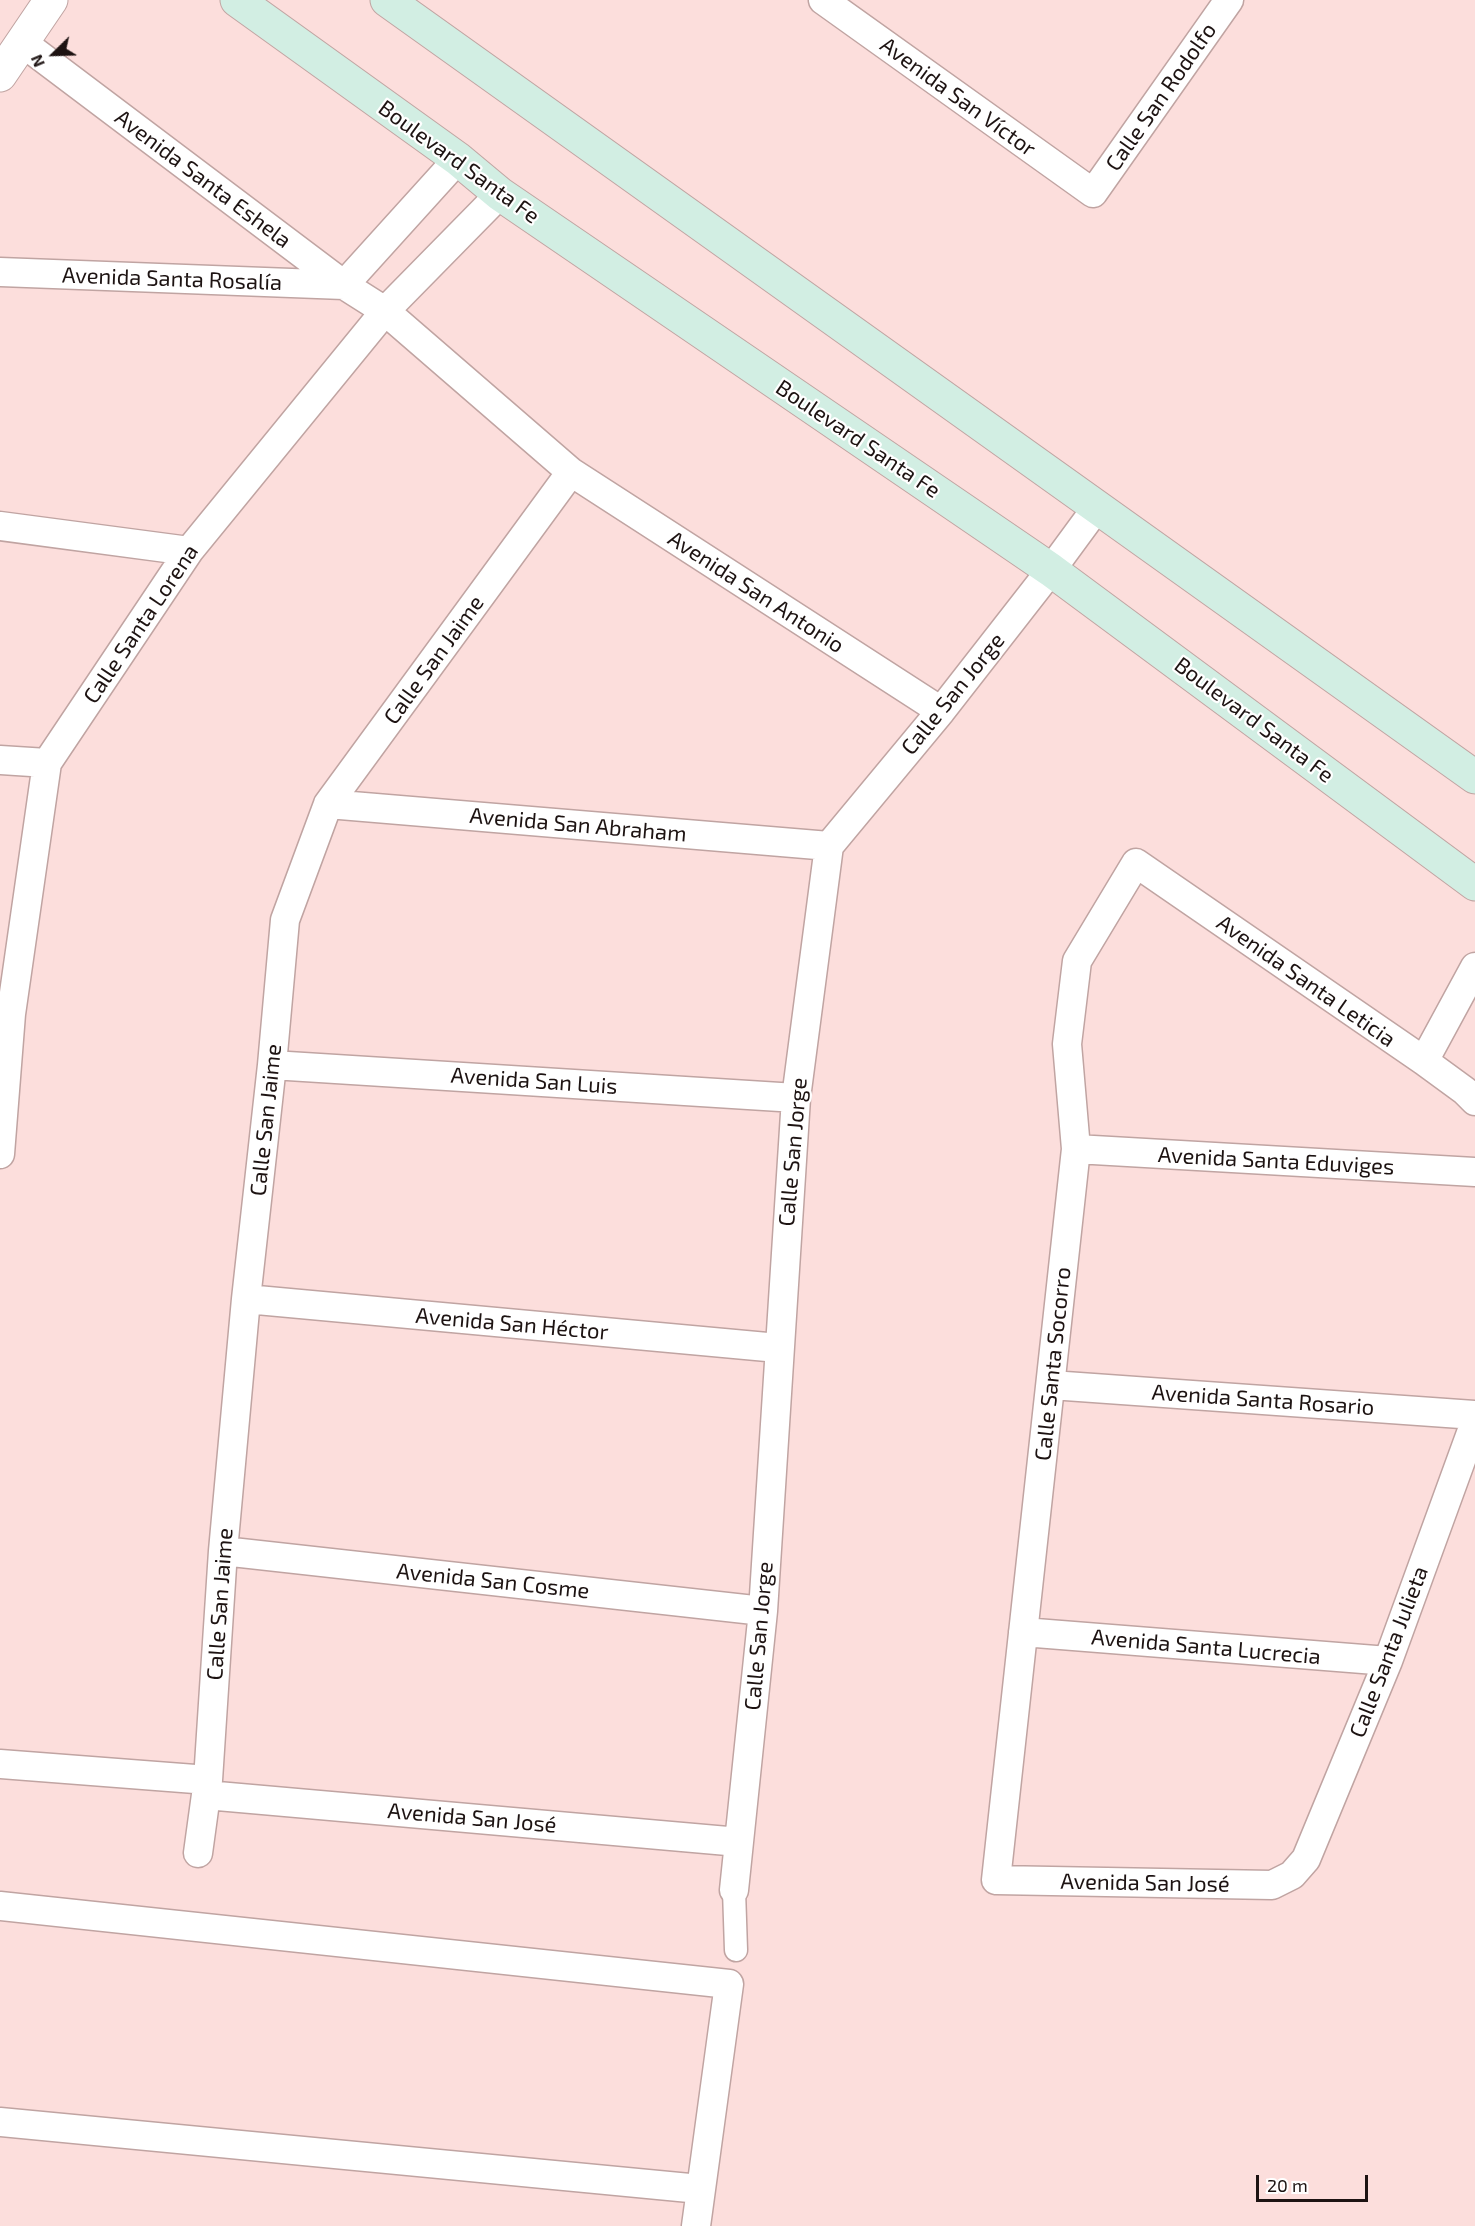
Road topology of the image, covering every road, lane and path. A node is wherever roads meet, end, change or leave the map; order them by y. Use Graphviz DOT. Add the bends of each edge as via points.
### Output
graph roads {
  1 [pos="51,0"];
  2 [pos="237,0"];
  3 [pos="387,0"];
  4 [pos="823,0"];
  5 [pos="1229,0"];
  6 [pos="23,43"];
  7 [pos="0,75"];
  8 [pos="458,159"];
  9 [pos="1093,193"];
  10 [pos="500,194"];
  11 [pos="0,272"];
  12 [pos="344,285"];
  13 [pos="385,311"];
  14 [pos="571,472"];
  15 [pos="1098,506"];
  16 [pos="0,526"];
  17 [pos="189,551"];
  18 [pos="1052,570"];
  19 [pos="941,711"];
  20 [pos="0,760"];
  21 [pos="47,763"];
  22 [pos="1475,777"];
  23 [pos="328,804"];
  24 [pos="829,846"];
  25 [pos="1136,863"];
  26 [pos="1475,884"];
  27 [pos="1475,967"];
  28 [pos="6,1013"];
  29 [pos="1424,1061"];
  30 [pos="272,1065"];
  31 [pos="1472,1088"];
  32 [pos="796,1098"];
  33 [pos="1076,1149"];
  34 [pos="0,1154"];
  35 [pos="1475,1172"];
  36 [pos="246,1299"];
  37 [pos="778,1348"];
  38 [pos="1051,1385"];
  39 [pos="1475,1415"];
  40 [pos="1475,1422"];
  41 [pos="223,1551"];
  42 [pos="763,1611"];
  43 [pos="1023,1632"];
  44 [pos="1388,1661"];
  45 [pos="0,1764"];
  46 [pos="207,1788"];
  47 [pos="739,1842"];
  48 [pos="198,1853"];
  49 [pos="1292,1875"];
  50 [pos="996,1880"];
  51 [pos="734,1890"];
  52 [pos="0,1906"];
  53 [pos="735,1950"];
  54 [pos="0,2122"];
  55 [pos="700,2189"];
  56 [pos="696,2226"];
  1 -- 6 [label="street"];
  2 -- 8 [label="main road, Boulevard Santa Fe"];
  3 -- 15 [label="main road"];
  4 -- 9 [label="street, Avenida San Víctor"];
  5 -- 9 [label="street, Calle San Rodolfo"];
  6 -- 7 [label="street"];
  6 -- 12 [label="street, Avenida Santa Eshela"];
  8 -- 10 [label="main road, Boulevard Santa Fe"];
  8 -- 12 [label="street"];
  10 -- 13 [label="street, Calle Santa Lorena"];
  10 -- 18 [label="main road, Boulevard Santa Fe"];
  11 -- 12 [label="street, Avenida Santa Rosalía"];
  12 -- 13 [label="street, Avenida Santa Eshela"];
  13 -- 14 [label="street, Avenida San Antonio"];
  13 -- 17 [label="street, Calle Santa Lorena"];
  14 -- 19 [label="street, Avenida San Antonio"];
  14 -- 23 [label="street, Calle San Jaime"];
  15 -- 18 [label="street, Calle San Jorge"];
  15 -- 22 [label="main road"];
  16 -- 17 [label="street"];
  17 -- 21 [label="street, Calle Santa Lorena"];
  18 -- 19 [label="street, Calle San Jorge"];
  18 -- 26 [label="main road, Boulevard Santa Fe"];
  19 -- 24 [label="street, Calle San Jorge"];
  20 -- 21 [label="street"];
  21 -- 28 [label="street, Calle Santa Lorena"];
  23 -- 24 [label="street, Avenida San Abraham"];
  23 -- 30 [label="street, Calle San Jaime" via="285,920"];
  24 -- 32 [label="street, Calle San Jorge"];
  25 -- 29 [label="street, Avenida Santa Leticia"];
  25 -- 33 [label="street, Calle Santa Socorro" via="1077,961 1066,1044"];
  27 -- 29 [label="street"];
  28 -- 34 [label="street, Calle Santa Lorena"];
  29 -- 31 [label="street, Avenida Santa Leticia"];
  30 -- 32 [label="street, Avenida San Luis"];
  30 -- 36 [label="street, Calle San Jaime"];
  32 -- 37 [label="street, Calle San Jorge"];
  33 -- 35 [label="street, Avenida Santa Eduviges"];
  33 -- 38 [label="street, Calle Santa Socorro"];
  36 -- 37 [label="street, Avenida San Héctor"];
  36 -- 41 [label="street, Calle San Jaime"];
  37 -- 42 [label="street, Calle San Jorge"];
  38 -- 39 [label="street, Avenida Santa Rosario"];
  38 -- 43 [label="street, Calle Santa Socorro"];
  40 -- 44 [label="street, Calle Santa Julieta"];
  41 -- 42 [label="street, Avenida San Cosme"];
  41 -- 46 [label="street, Calle San Jaime"];
  42 -- 47 [label="street, Calle San Jorge"];
  43 -- 44 [label="street, Avenida Santa Lucrecia"];
  43 -- 50 [label="street, Calle Santa Socorro"];
  44 -- 49 [label="street, Calle Santa Julieta" via="1306,1859"];
  45 -- 46 [label="street, Avenida San José"];
  46 -- 47 [label="street, Avenida San José"];
  46 -- 48 [label="street, Calle San Jaime"];
  47 -- 51 [label="street, Calle San Jorge"];
  49 -- 50 [label="street, Avenida San José" via="1272,1885"];
  51 -- 53 [label="street"];
  52 -- 55 [label="street" via="729,1984"];
  54 -- 55 [label="street"];
  55 -- 56 [label="street"];
}
